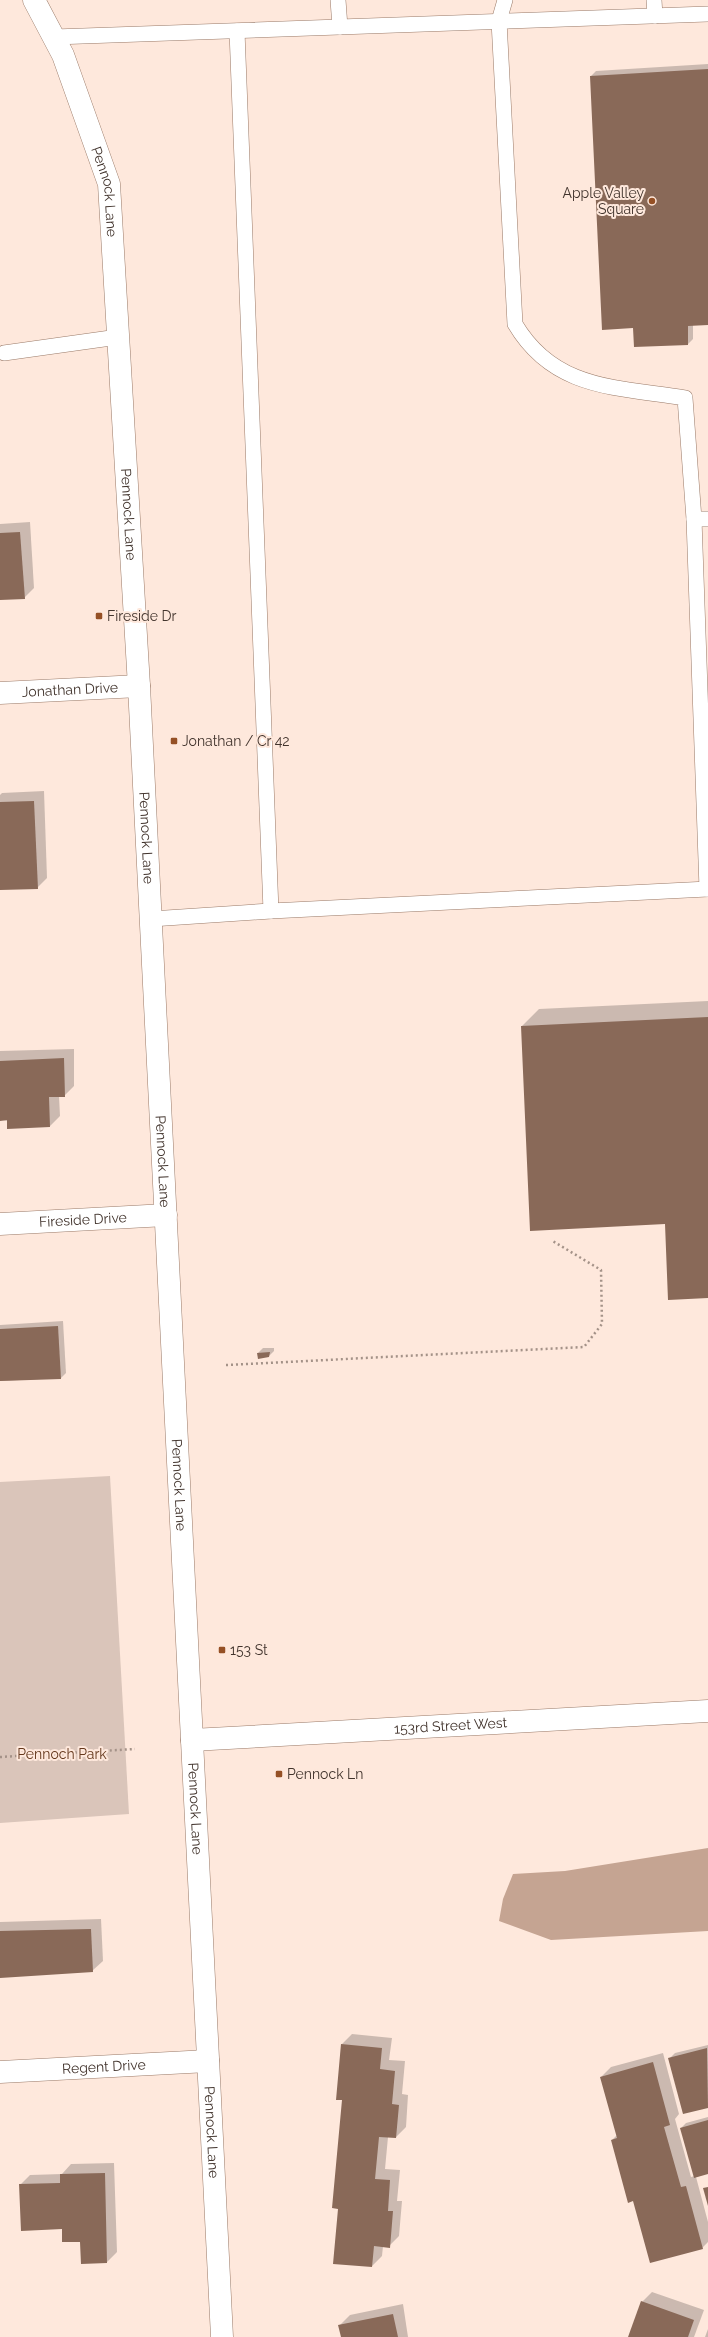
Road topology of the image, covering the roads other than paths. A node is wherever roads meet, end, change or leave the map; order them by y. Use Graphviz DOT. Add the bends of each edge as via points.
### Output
graph roads {
  1 [pos="34,0"];
  2 [pos="338,0"];
  3 [pos="505,0"];
  4 [pos="654,0"];
  5 [pos="708,14"];
  6 [pos="655,16"];
  7 [pos="500,21"];
  8 [pos="340,27"];
  9 [pos="237,31"];
  10 [pos="54,37"];
  11 [pos="118,337"];
  12 [pos="4,353"];
  13 [pos="701,519"];
  14 [pos="139,686"];
  15 [pos="0,693"];
  16 [pos="708,889"];
  17 [pos="271,911"];
  18 [pos="151,919"];
  19 [pos="166,1215"];
  20 [pos="0,1224"];
  21 [pos="708,1711"];
  22 [pos="192,1740"];
  23 [pos="208,2061"];
  24 [pos="0,2072"];
  25 [pos="222,2337"];
  1 -- 10 [label="street, Pennock Lane"];
  2 -- 8 [label="lane"];
  3 -- 7 [label="lane"];
  4 -- 6 [label="lane"];
  5 -- 6 [label="lane"];
  6 -- 7 [label="lane"];
  7 -- 8 [label="lane"];
  7 -- 13 [label="lane" via="514,324 526,342 543,359 569,376 598,384 685,398"];
  8 -- 9 [label="lane"];
  9 -- 10 [label="lane"];
  9 -- 17 [label="lane"];
  10 -- 11 [label="street, Pennock Lane" via="63,55 109,184"];
  11 -- 12 [label="lane"];
  11 -- 14 [label="street, Pennock Lane"];
  13 -- 16 [label="lane"];
  14 -- 15 [label="street, Jonathan Drive"];
  14 -- 18 [label="street, Pennock Lane"];
  16 -- 17 [label="lane"];
  17 -- 18 [label="lane"];
  18 -- 19 [label="street, Pennock Lane"];
  19 -- 20 [label="street, Fireside Drive"];
  19 -- 22 [label="street, Pennock Lane"];
  21 -- 22 [label="street, 153rd Street West"];
  22 -- 23 [label="street, Pennock Lane"];
  23 -- 24 [label="street, Regent Drive"];
  23 -- 25 [label="street, Pennock Lane"];
}
